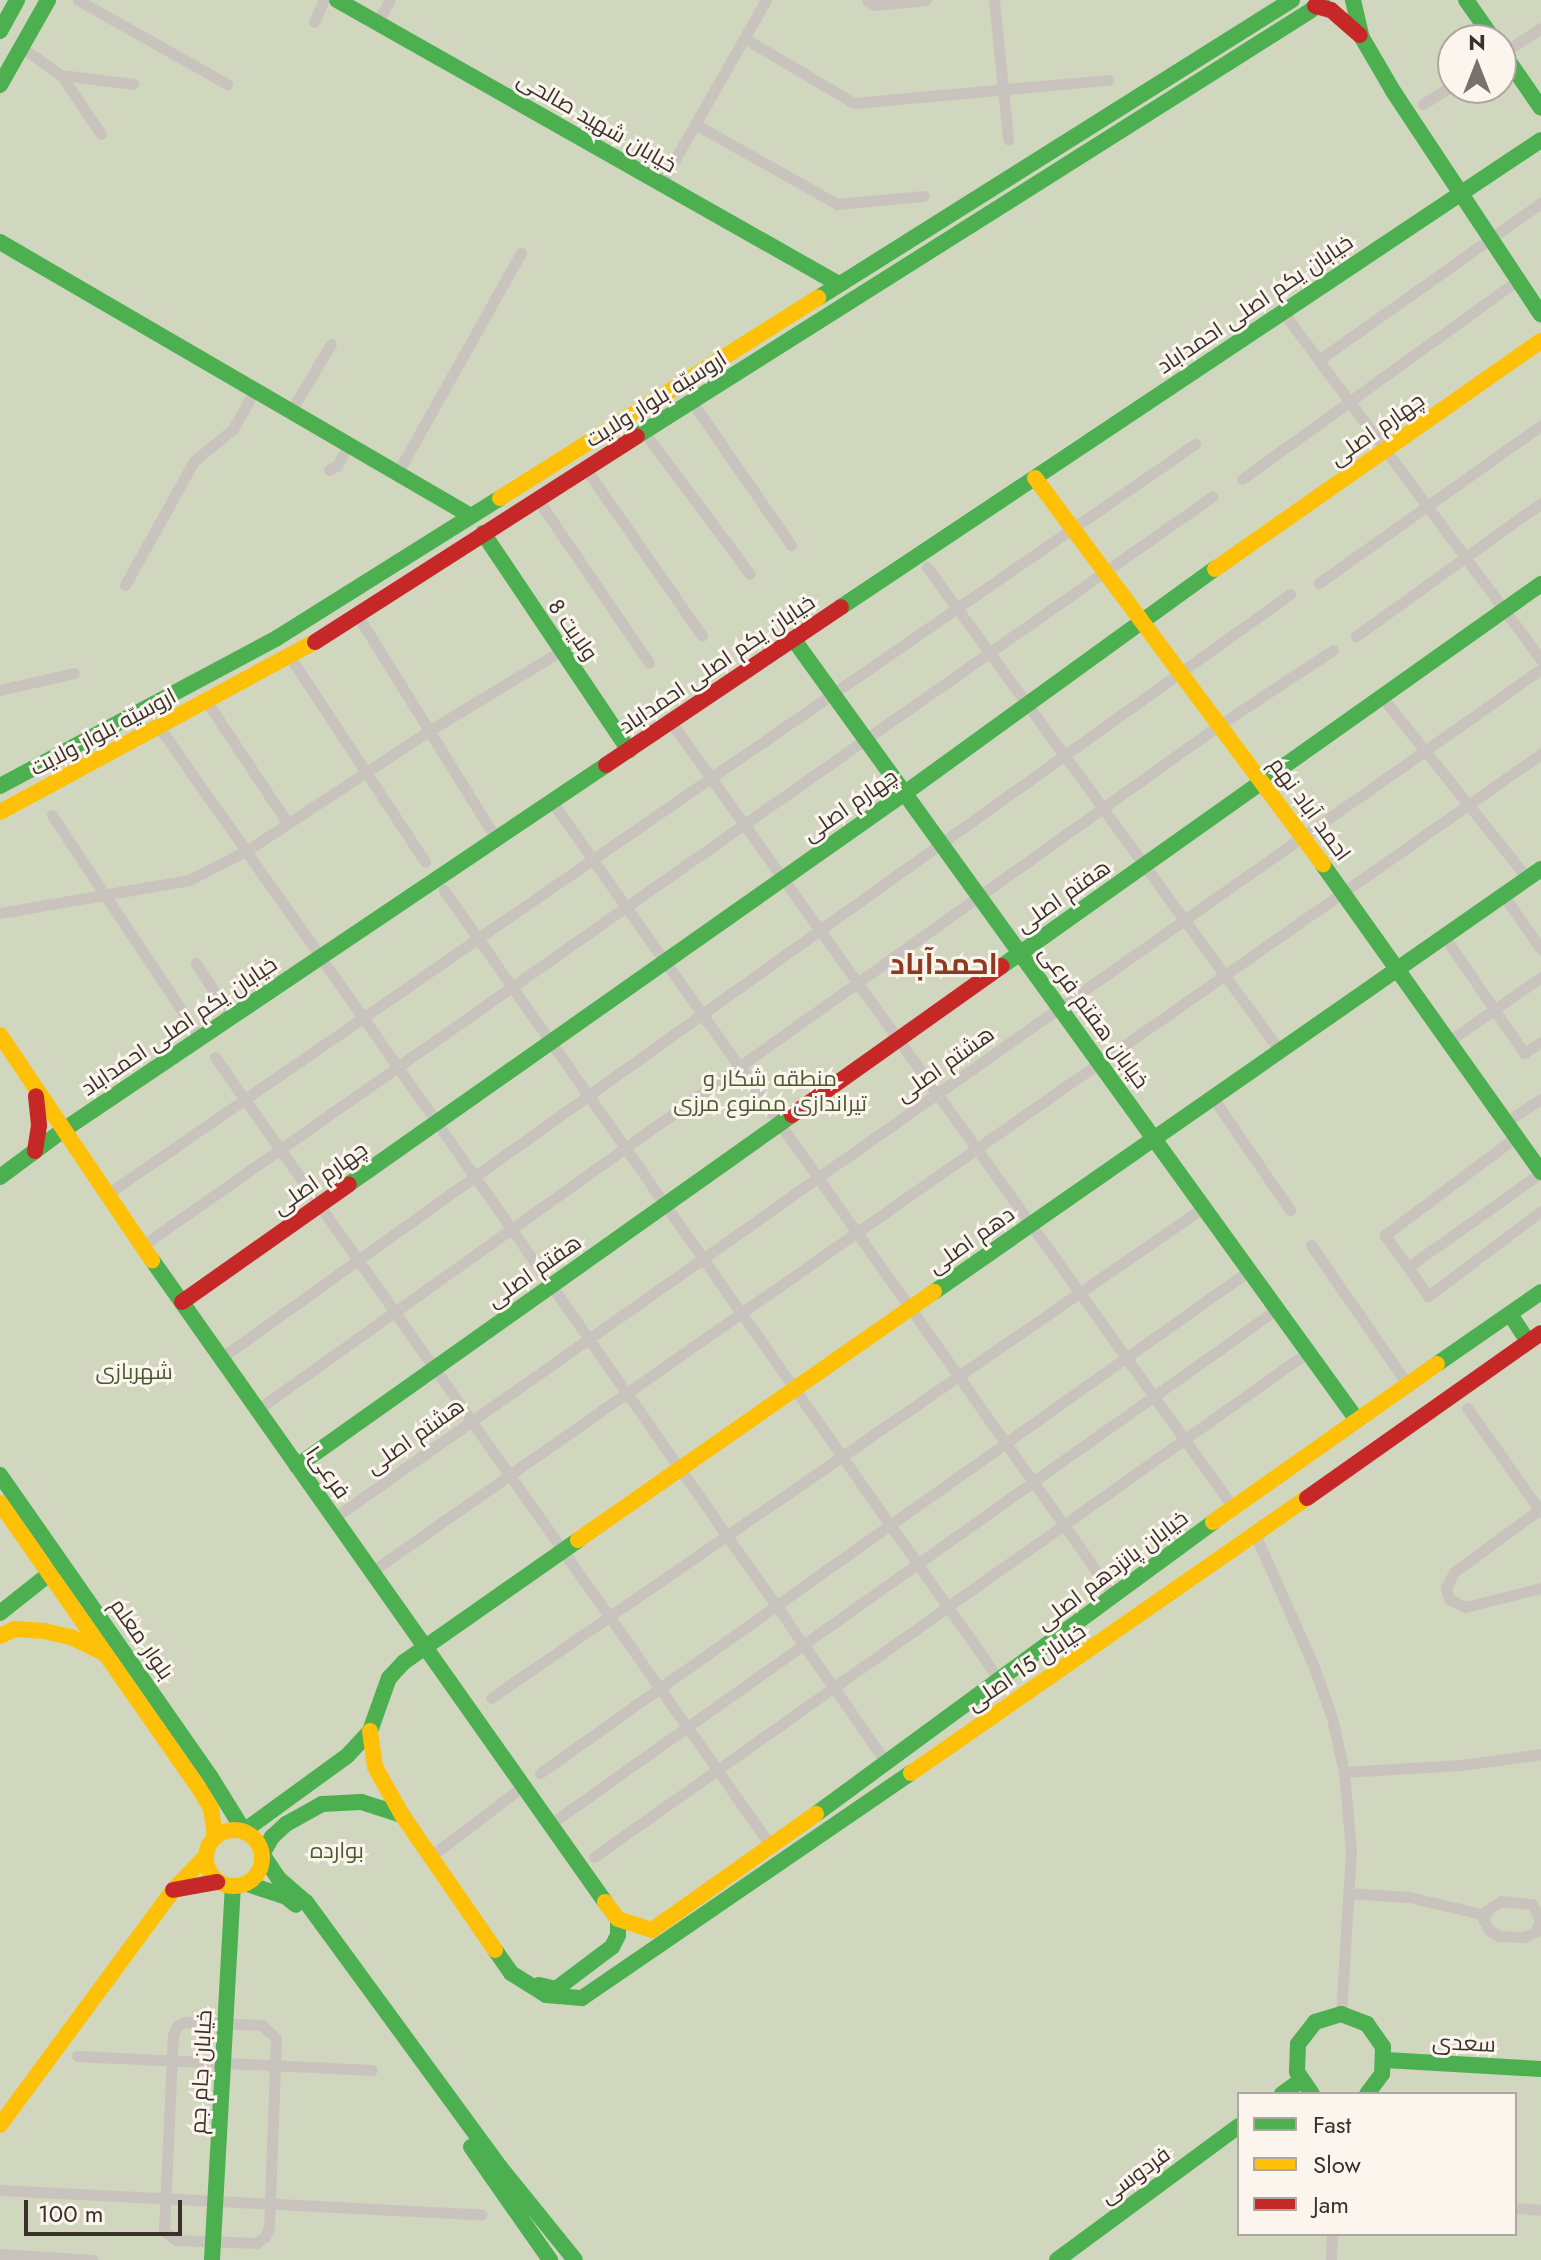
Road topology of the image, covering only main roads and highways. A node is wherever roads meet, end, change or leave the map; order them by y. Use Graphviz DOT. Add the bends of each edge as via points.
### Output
graph roads {
  1 [pos="17,0"];
  2 [pos="48,0"];
  3 [pos="337,0"];
  4 [pos="1270,0"];
  5 [pos="1292,0"];
  6 [pos="1353,0"];
  7 [pos="1466,0"];
  8 [pos="1318,3"];
  9 [pos="1255,22"];
  10 [pos="1483,24"];
  11 [pos="0,31"];
  12 [pos="1361,36"];
  13 [pos="6,61"];
  14 [pos="1517,73"];
  15 [pos="0,85"];
  16 [pos="1155,85"];
  17 [pos="1165,101"];
  18 [pos="1124,104"];
  19 [pos="1541,108"];
  20 [pos="1134,121"];
  21 [pos="1541,140"];
  22 [pos="1461,192"];
  23 [pos="0,242"];
  24 [pos="837,283"];
  25 [pos="1539,307"];
  26 [pos="1541,341"];
  27 [pos="690,376"];
  28 [pos="653,400"];
  29 [pos="696,400"];
  30 [pos="665,419"];
  31 [pos="1035,478"];
  32 [pos="471,516"];
  33 [pos="483,533"];
  34 [pos="1541,584"];
  35 [pos="1143,619"];
  36 [pos="301,623"];
  37 [pos="277,638"];
  38 [pos="794,640"];
  39 [pos="313,642"];
  40 [pos="290,657"];
  41 [pos="629,750"];
  42 [pos="1263,781"];
  43 [pos="0,786"];
  44 [pos="905,793"];
  45 [pos="0,812"];
  46 [pos="1534,874"];
  47 [pos="1021,953"];
  48 [pos="1397,969"];
  49 [pos="0,1035"];
  50 [pos="33,1087"];
  51 [pos="62,1131"];
  52 [pos="1154,1139"];
  53 [pos="35,1151"];
  54 [pos="1539,1164"];
  55 [pos="0,1177"];
  56 [pos="1541,1292"];
  57 [pos="182,1302"];
  58 [pos="1510,1314"];
  59 [pos="1535,1337"];
  60 [pos="1357,1420"];
  61 [pos="297,1466"];
  62 [pos="0,1475"];
  63 [pos="0,1503"];
  64 [pos="56,1569"];
  65 [pos="0,1613"];
  66 [pos="1074,1626"];
  67 [pos="0,1636"];
  68 [pos="1095,1647"];
  69 [pos="425,1648"];
  70 [pos="106,1654"];
  71 [pos="370,1731"];
  72 [pos="402,1815"];
  73 [pos="244,1831"];
  74 [pos="215,1837"];
  75 [pos="262,1854"];
  76 [pos="205,1857"];
  77 [pos="232,1884"];
  78 [pos="173,1890"];
  79 [pos="275,1893"];
  80 [pos="231,1917"];
  81 [pos="624,1922"];
  82 [pos="526,1982"];
  83 [pos="1385,2060"];
  84 [pos="1541,2069"];
  85 [pos="1301,2080"];
  86 [pos="28,2086"];
  87 [pos="1376,2091"];
  88 [pos="1285,2092"];
  89 [pos="1310,2092"];
  90 [pos="0,2110"];
  91 [pos="0,2125"];
  92 [pos="1237,2127"];
  93 [pos="212,2260"];
  94 [pos="550,2260"];
  95 [pos="575,2260"];
  96 [pos="1057,2260"];
  1 -- 11 [label="main road"];
  2 -- 13 [label="main road" via="22,48"];
  3 -- 24 [label="main road, خیابان شهید صالحی"];
  4 -- 9 [label="main road"];
  5 -- 9 [label="main road, اروسیّه بلوار ولایت"];
  6 -- 12 [label="main road"];
  7 -- 10 [label="main road"];
  8 -- 12 [label="main road"];
  8 -- 17 [label="main road, اروسیّه بلوار ولایت"];
  9 -- 16 [label="main road, اروسیّه بلوار ولایت"];
  12 -- 22 [label="main road"];
  13 -- 15 [label="main road"];
  14 -- 19 [label="main road"];
  16 -- 17 [label="main road"];
  16 -- 18 [label="main road, اروسیّه بلوار ولایت"];
  17 -- 20 [label="main road, اروسیّه بلوار ولایت"];
  18 -- 20 [label="main road"];
  18 -- 24 [label="main road, اروسیّه بلوار ولایت"];
  20 -- 29 [label="main road, اروسیّه بلوار ولایت"];
  21 -- 22 [label="main road, خیابان یکم اصلی احمداباد"];
  22 -- 25 [label="main road"];
  22 -- 31 [label="main road, خیابان یکم اصلی احمداباد"];
  23 -- 32 [label="main road"];
  24 -- 27 [label="main road, اروسیّه بلوار ولایت"];
  26 -- 35 [label="main road, چهارم اصلی"];
  27 -- 28 [label="main road, اروسیّه بلوار ولایت"];
  27 -- 29 [label="main road"];
  28 -- 30 [label="main road" via="663,407"];
  28 -- 32 [label="main road, اروسیّه بلوار ولایت"];
  29 -- 30 [label="main road, اروسیّه بلوار ولایت"];
  30 -- 33 [label="main road, اروسیّه بلوار ولایت"];
  31 -- 35 [label="main road, احمد آباد نهم"];
  31 -- 38 [label="main road, خیابان یکم اصلی احمداباد"];
  32 -- 36 [label="main road, اروسیّه بلوار ولایت"];
  33 -- 39 [label="main road, اروسیّه بلوار ولایت"];
  33 -- 41 [label="main road, ولایت 8"];
  34 -- 42 [label="main road, هفتم اصلی"];
  35 -- 42 [label="main road, احمد آباد نهم"];
  35 -- 44 [label="main road, چهارم اصلی"];
  36 -- 37 [label="main road, اروسیّه بلوار ولایت"];
  36 -- 39 [label="main road" via="302,635"];
  37 -- 40 [label="main road"];
  37 -- 43 [label="main road, اروسیّه بلوار ولایت"];
  38 -- 41 [label="main road, خیابان یکم اصلی احمداباد"];
  38 -- 44 [label="main road, خیابان هفتم فرعی"];
  39 -- 40 [label="main road, اروسیّه بلوار ولایت"];
  40 -- 45 [label="main road, اروسیّه بلوار ولایت"];
  41 -- 51 [label="main road, خیابان یکم اصلی احمداباد"];
  42 -- 47 [label="main road, هفتم اصلی"];
  42 -- 48 [label="main road, احمد آباد نهم"];
  44 -- 47 [label="main road, خیابان هفتم فرعی"];
  44 -- 57 [label="main road, چهارم اصلی"];
  46 -- 48 [label="main road, دهم اصلی"];
  47 -- 52 [label="main road, خیابان هفتم فرعی"];
  47 -- 61 [label="main road, هفتم اصلی"];
  48 -- 52 [label="main road, دهم اصلی"];
  48 -- 54 [label="main road, احمد آباد نهم"];
  49 -- 50 [label="main road, فرعی۱"];
  50 -- 51 [label="main road, فرعی۱"];
  50 -- 53 [label="main road" via="39,1109"];
  51 -- 53 [label="main road, خیابان یکم اصلی احمداباد"];
  51 -- 57 [label="main road, فرعی۱"];
  52 -- 60 [label="main road, خیابان هفتم فرعی"];
  52 -- 69 [label="main road, دهم اصلی"];
  53 -- 55 [label="main road, خیابان یکم اصلی احمداباد"];
  56 -- 58 [label="main road, خیابان پانزدهم اصلی"];
  57 -- 61 [label="main road, فرعی۱"];
  58 -- 59 [label="main road"];
  58 -- 60 [label="main road, خیابان پانزدهم اصلی"];
  59 -- 68 [label="main road, خیابان 15 اصلی"];
  60 -- 66 [label="main road, خیابان پانزدهم اصلی"];
  61 -- 69 [label="main road, فرعی۱"];
  62 -- 64 [label="main road, بلوار معلم"];
  63 -- 64 [label="main road, بلوار معلم"];
  64 -- 65 [label="main road"];
  64 -- 70 [label="main road, بلوار معلم"];
  64 -- 73 [label="main road, بلوار معلم" via="210,1776"];
  66 -- 68 [label="main road" via="1080,1639"];
  66 -- 81 [label="main road, خیابان پانزدهم اصلی" via="652,1930"];
  67 -- 70 [label="main road" via="15,1629 44,1631"];
  68 -- 82 [label="main road, خیابان 15 اصلی" via="598,1989 582,1998 563,1998"];
  69 -- 71 [label="main road, دهم اصلی" via="389,1678"];
  69 -- 81 [label="main road, فرعی۱"];
  70 -- 74 [label="main road, بلوار معلم" via="211,1808"];
  71 -- 72 [label="main road" via="375,1767"];
  71 -- 73 [label="main road" via="347,1756"];
  72 -- 75 [label="main road" via="361,1802 322,1804 286,1824"];
  72 -- 82 [label="main road" via="511,1973"];
  73 -- 74 [label="main road"];
  73 -- 75 [label="main road"];
  74 -- 76 [label="main road"];
  75 -- 77 [label="main road" via="257,1874"];
  75 -- 95 [label="main road" via="278,1878 306,1902 500,2167"];
  76 -- 77 [label="main road" via="206,1867"];
  76 -- 78 [label="main road"];
  77 -- 78 [label="main road"];
  77 -- 79 [label="main road"];
  77 -- 80 [label="main road, خیابان جام جم"];
  78 -- 86 [label="main road"];
  79 -- 80 [label="main road" via="245,1895"];
  79 -- 94 [label="main road" via="298,1907"];
  80 -- 93 [label="main road, خیابان جام جم"];
  81 -- 82 [label="main road" via="612,1947 556,1989"];
  83 -- 84 [label="main road, سعدی"];
  83 -- 85 [label="main road" via="1377,2034 1355,2017 1327,2016 1304,2032 1295,2058"];
  83 -- 87 [label="main road"];
  85 -- 88 [label="main road"];
  85 -- 89 [label="main road"];
  86 -- 90 [label="main road"];
  86 -- 91 [label="main road"];
  92 -- 96 [label="main road, فردوسی"];
}
